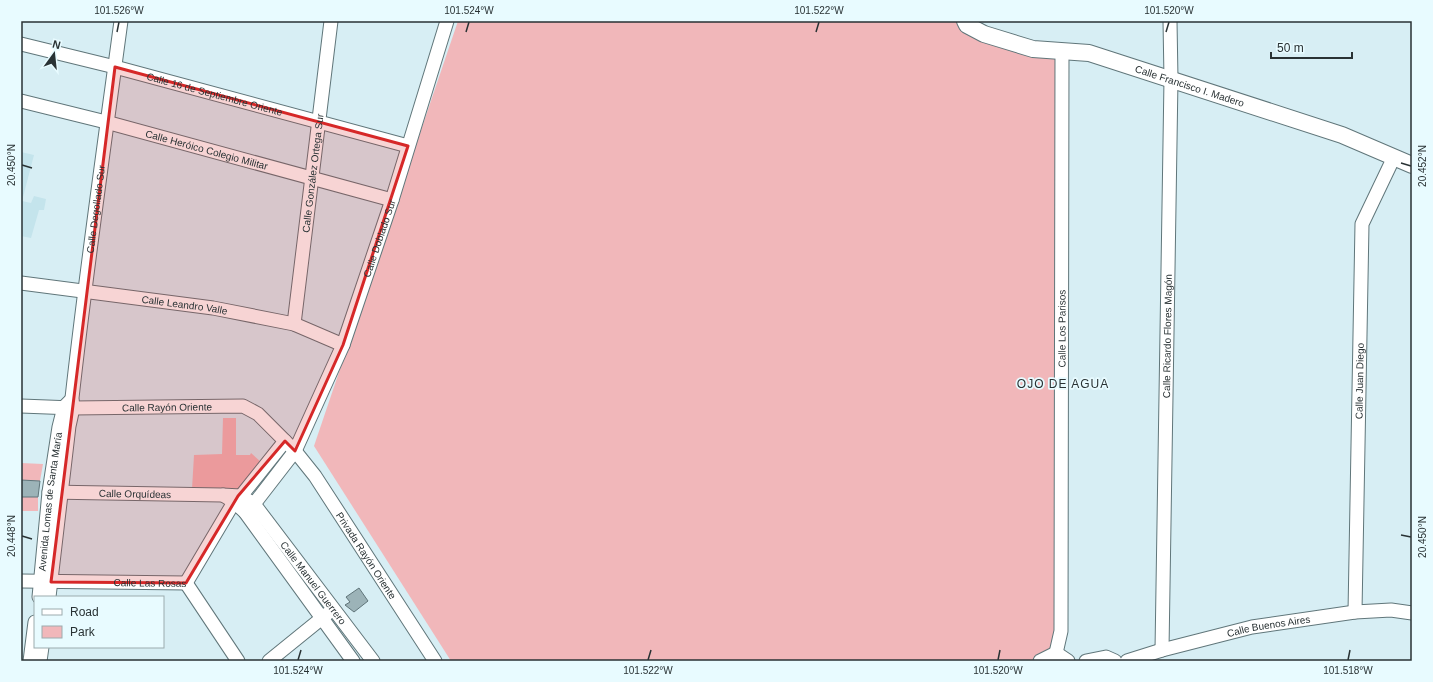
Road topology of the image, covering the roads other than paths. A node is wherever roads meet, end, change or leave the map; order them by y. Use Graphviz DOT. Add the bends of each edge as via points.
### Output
graph roads {
  1 [pos="121,21"];
  2 [pos="331,21"];
  3 [pos="447,21"];
  4 [pos="965,21"];
  5 [pos="1170,21"];
  6 [pos="21,44"];
  7 [pos="1062,51"];
  8 [pos="115,67"];
  9 [pos="1171,79"];
  10 [pos="21,101"];
  11 [pos="106,122"];
  12 [pos="319,122"];
  13 [pos="408,146"];
  14 [pos="1394,157"];
  15 [pos="1412,165"];
  16 [pos="312,178"];
  17 [pos="392,200"];
  18 [pos="21,283"];
  19 [pos="84,290"];
  20 [pos="294,324"];
  21 [pos="343,345"];
  22 [pos="70,404"];
  23 [pos="21,406"];
  24 [pos="285,440"];
  25 [pos="295,451"];
  26 [pos="55,492"];
  27 [pos="238,499"];
  28 [pos="249,508"];
  29 [pos="21,581"];
  30 [pos="46,582"];
  31 [pos="186,583"];
  32 [pos="39,596"];
  33 [pos="49,596"];
  34 [pos="333,609"];
  35 [pos="1355,612"];
  36 [pos="1412,613"];
  37 [pos="321,618"];
  38 [pos="34,630"];
  39 [pos="42,648"];
  40 [pos="1056,653"];
  41 [pos="1156,655"];
  42 [pos="30,661"];
  43 [pos="40,661"];
  44 [pos="238,661"];
  45 [pos="269,661"];
  46 [pos="353,661"];
  47 [pos="373,661"];
  48 [pos="435,661"];
  49 [pos="1040,661"];
  50 [pos="1068,661"];
  51 [pos="1086,661"];
  52 [pos="1115,661"];
  53 [pos="1127,661"];
  1 -- 8 [label="street, Calle Degollado Sur"];
  2 -- 12 [label="street, Calle González Ortega Sur"];
  3 -- 13 [label="street, Calle Doblado Sur"];
  4 -- 7 [label="street, Calle Francisco I. Madero" via="967,25 991,37 1033,49"];
  5 -- 9 [label="street, Calle Ricardo Flores Magón"];
  6 -- 8 [label="street, Calle 16 de Septiembre Oriente"];
  7 -- 9 [label="street, Calle Francisco I. Madero" via="1089,53"];
  7 -- 40 [label="street, Calle Los Parisos" via="1062,631"];
  8 -- 11 [label="street, Calle Degollado Sur"];
  8 -- 12 [label="street, Calle 16 de Septiembre Oriente"];
  9 -- 14 [label="street, Calle Francisco I. Madero" via="1342,135"];
  9 -- 41 [label="street, Calle Ricardo Flores Magón"];
  10 -- 11 [label="street, Calle Heróico Colegio Militar"];
  11 -- 16 [label="street, Calle Heróico Colegio Militar"];
  11 -- 19 [label="street, Calle Degollado Sur"];
  12 -- 13 [label="street, Calle 16 de Septiembre Oriente"];
  12 -- 16 [label="street, Calle González Ortega Sur"];
  13 -- 17 [label="street, Calle Doblado Sur"];
  14 -- 15 [label="street, Calle Francisco I. Madero"];
  14 -- 35 [label="street, Calle Juan Diego" via="1362,224"];
  16 -- 17 [label="street, Calle Heróico Colegio Militar"];
  16 -- 20 [label="street, Calle González Ortega Sur"];
  17 -- 21 [label="street, Calle Doblado Sur"];
  18 -- 19 [label="street, Calle Leandro Valle"];
  19 -- 20 [label="street, Calle Leandro Valle" via="213,308"];
  19 -- 22 [label="street, Calle Degollado Sur"];
  20 -- 21 [label="street, Calle Leandro Valle"];
  21 -- 25 [label="street, Calle Doblado Sur"];
  22 -- 23 [label="street, Calle Rayón Oriente"];
  22 -- 24 [label="street, Calle Rayón Oriente" via="242,406 258,414"];
  22 -- 26 [label="street, Avenida Lomas de Santa María"];
  24 -- 25 [label="street, Calle Rayón Oriente"];
  24 -- 27 [label="street"];
  25 -- 28 [label="street"];
  25 -- 48 [label="street, Privada Rayón Oriente" via="315,476"];
  26 -- 27 [label="street, Calle Orquídeas" via="222,495"];
  26 -- 30 [label="street, Avenida Lomas de Santa María"];
  27 -- 28 [label="street, Calle Manuel Guerrero"];
  27 -- 31 [label="street"];
  28 -- 34 [label="street, Calle Manuel Guerrero"];
  28 -- 37 [label="street, Calle Manuel Guerrero"];
  29 -- 30 [label="street, Calle Las Rosas"];
  30 -- 31 [label="street, Calle Las Rosas"];
  30 -- 32 [label="street, Avenida Lomas de Santa María"];
  30 -- 33 [label="street, Avenida Lomas de Santa María"];
  31 -- 44 [label="street, Calle Las Rosas"];
  34 -- 37 [label="street"];
  34 -- 47 [label="street, Calle Manuel Guerrero"];
  35 -- 36 [label="street, Calle Buenos Aires" via="1391,610"];
  35 -- 41 [label="street, Calle Buenos Aires" via="1252,627"];
  37 -- 45 [label="street"];
  37 -- 46 [label="street, Calle Manuel Guerrero"];
  38 -- 42 [label="street"];
  39 -- 43 [label="street"];
  40 -- 49 [label="street"];
  40 -- 50 [label="street"];
  41 -- 53 [label="street, Calle Buenos Aires"];
  51 -- 52 [label="street" via="1106,657"];
}
